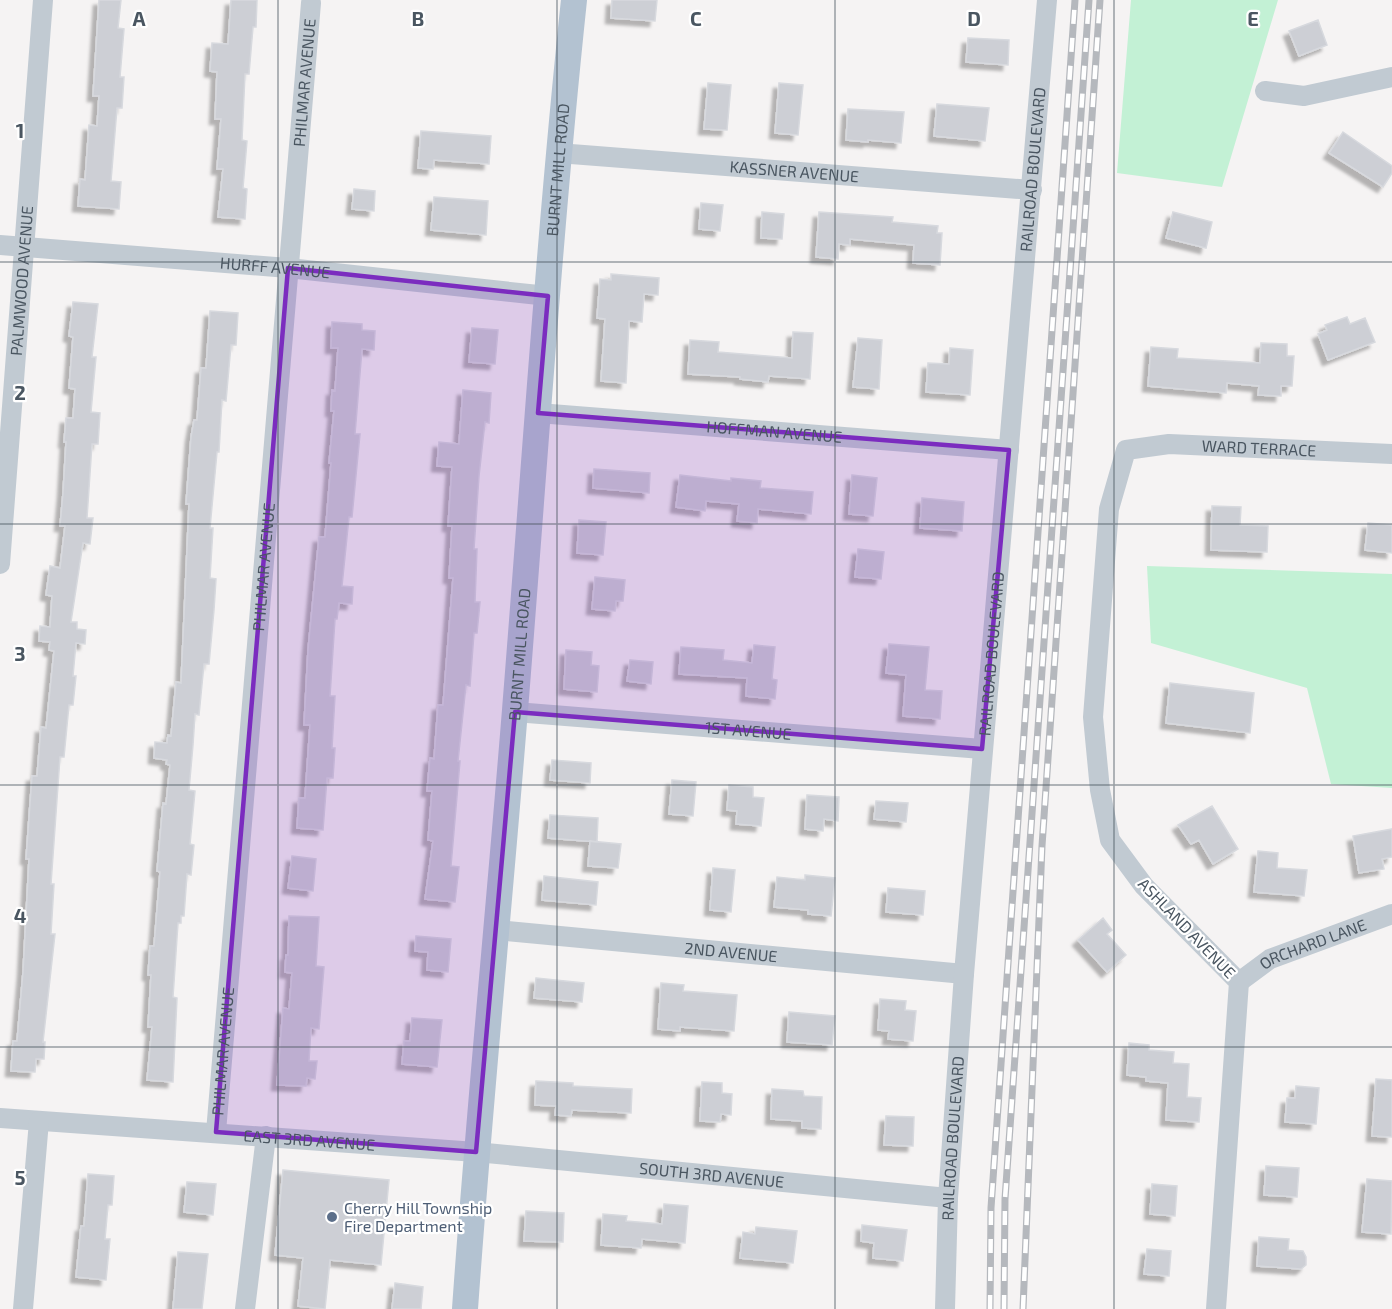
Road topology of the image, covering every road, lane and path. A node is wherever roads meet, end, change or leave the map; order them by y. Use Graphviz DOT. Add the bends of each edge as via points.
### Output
graph roads {
  1 [pos="43,0"];
  2 [pos="574,0"];
  3 [pos="1047,0"];
  4 [pos="311,3"];
  5 [pos="1392,77"];
  6 [pos="1265,91"];
  7 [pos="558,153"];
  8 [pos="1032,190"];
  9 [pos="0,245"];
  10 [pos="24,247"];
  11 [pos="288,268"];
  12 [pos="548,296"];
  13 [pos="538,413"];
  14 [pos="1009,450"];
  15 [pos="1126,450"];
  16 [pos="1392,454"];
  17 [pos="0,564"];
  18 [pos="515,712"];
  19 [pos="982,749"];
  20 [pos="1392,914"];
  21 [pos="496,930"];
  22 [pos="964,974"];
  23 [pos="1239,982"];
  24 [pos="0,1118"];
  25 [pos="39,1121"];
  26 [pos="216,1132"];
  27 [pos="266,1136"];
  28 [pos="476,1152"];
  29 [pos="948,1198"];
  30 [pos="23,1309"];
  31 [pos="245,1309"];
  32 [pos="465,1309"];
  33 [pos="945,1309"];
  34 [pos="1216,1309"];
  1 -- 10 [label="street, PALMWOOD AVENUE"];
  2 -- 7 [label="main road, BURNT MILL ROAD"];
  3 -- 8 [label="street, RAILROAD BOULEVARD"];
  4 -- 11 [label="street, PHILMAR AVENUE"];
  5 -- 6 [label="street" via="1304,96"];
  7 -- 8 [label="street, KASSNER AVENUE"];
  7 -- 12 [label="main road, BURNT MILL ROAD"];
  8 -- 14 [label="street, RAILROAD BOULEVARD"];
  9 -- 10 [label="street, HURFF AVENUE"];
  10 -- 11 [label="street, HURFF AVENUE"];
  10 -- 17 [label="street, PALMWOOD AVENUE"];
  11 -- 12 [label="street, HURFF AVENUE"];
  11 -- 26 [label="street, PHILMAR AVENUE"];
  12 -- 13 [label="main road, BURNT MILL ROAD"];
  13 -- 14 [label="street, HOFFMAN AVENUE"];
  13 -- 18 [label="main road, BURNT MILL ROAD"];
  14 -- 19 [label="street, RAILROAD BOULEVARD"];
  15 -- 16 [label="street, WARD TERRACE" via="1169,444"];
  15 -- 23 [label="street, ASHLAND AVENUE" via="1110,509 1093,717 1100,790 1110,840 1144,886"];
  18 -- 19 [label="street, 1ST AVENUE"];
  18 -- 21 [label="main road, BURNT MILL ROAD"];
  19 -- 22 [label="street, RAILROAD BOULEVARD"];
  20 -- 23 [label="street, ORCHARD LANE" via="1270,959"];
  21 -- 22 [label="street, 2ND AVENUE"];
  21 -- 28 [label="main road, BURNT MILL ROAD"];
  22 -- 29 [label="street, RAILROAD BOULEVARD"];
  23 -- 34 [label="street, ASHLAND AVENUE"];
  24 -- 25 [label="street, EAST 3RD AVENUE"];
  25 -- 26 [label="street, EAST 3RD AVENUE"];
  25 -- 30 [label="street"];
  26 -- 27 [label="street, EAST 3RD AVENUE"];
  27 -- 28 [label="street, EAST 3RD AVENUE"];
  27 -- 31 [label="street"];
  28 -- 29 [label="street, SOUTH 3RD AVENUE"];
  28 -- 32 [label="main road, BURNT MILL ROAD"];
  29 -- 33 [label="street, RAILROAD BOULEVARD"];
}
